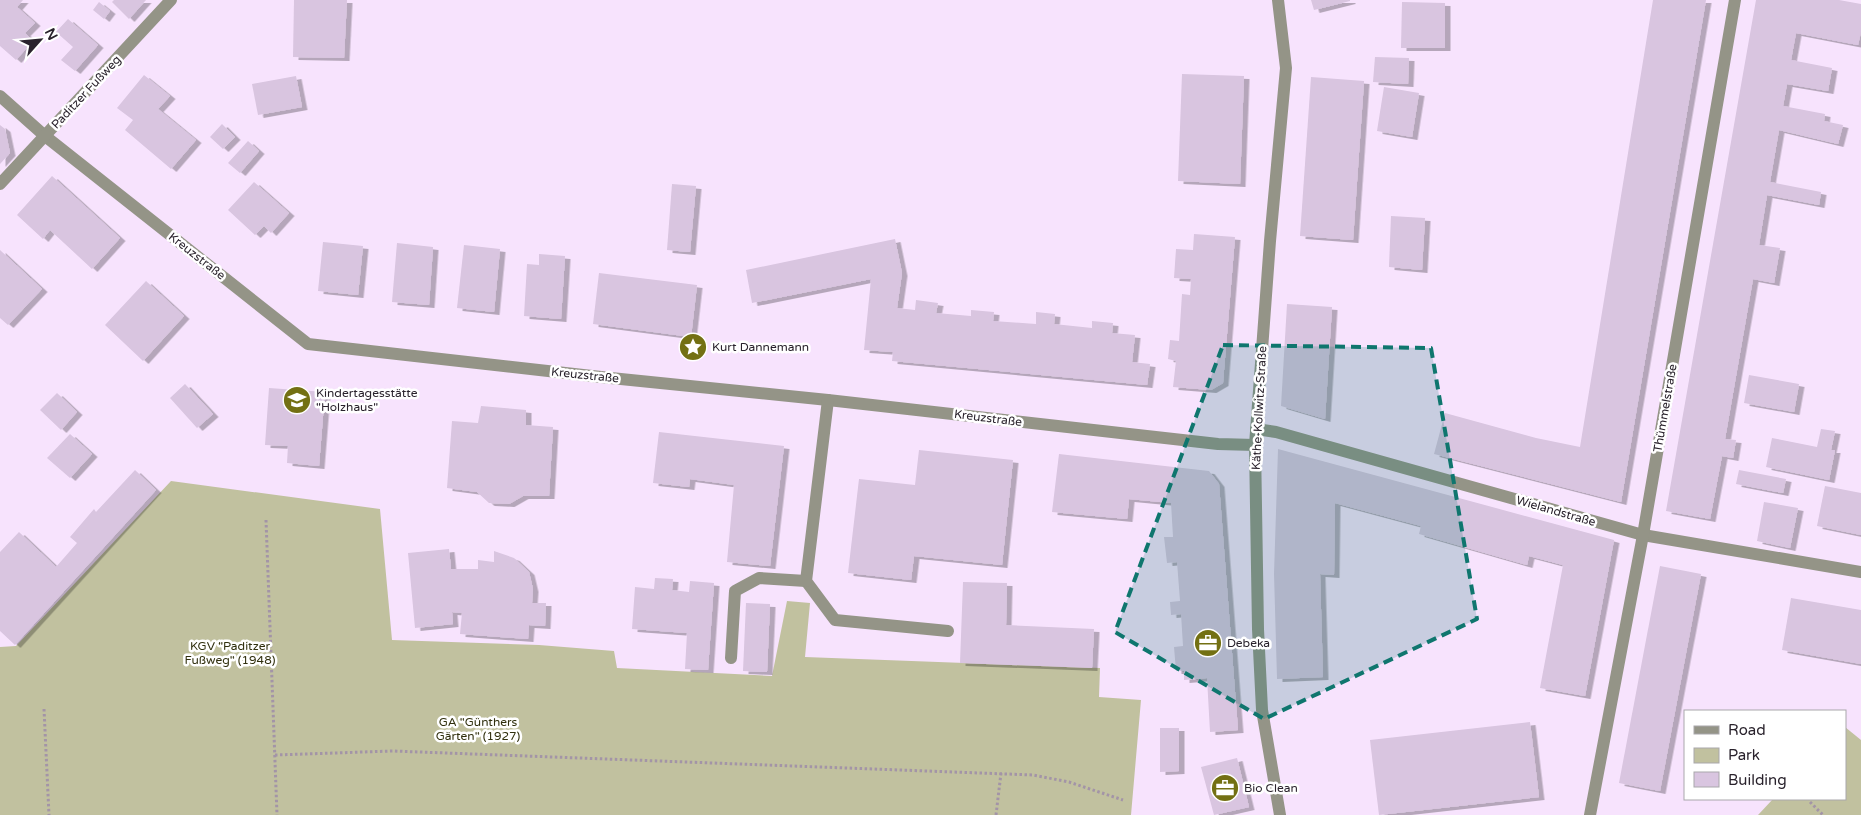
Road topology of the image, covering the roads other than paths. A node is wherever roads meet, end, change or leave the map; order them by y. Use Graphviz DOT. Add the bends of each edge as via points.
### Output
graph roads {
  1 [pos="172,0"];
  2 [pos="1278,0"];
  3 [pos="1735,0"];
  4 [pos="0,96"];
  5 [pos="45,136"];
  6 [pos="0,184"];
  7 [pos="828,400"];
  8 [pos="1256,429"];
  9 [pos="1255,445"];
  10 [pos="1643,536"];
  11 [pos="1861,572"];
  12 [pos="806,582"];
  13 [pos="948,631"];
  14 [pos="731,658"];
  15 [pos="1280,815"];
  16 [pos="1590,815"];
  1 -- 5 [label="street, Paditzer Fußweg"];
  2 -- 8 [label="street, Käthe-Kollwitz-Straße" via="1286,68"];
  3 -- 10 [label="street, Thümmelstraße"];
  4 -- 5 [label="street, Kreuzstraße"];
  5 -- 6 [label="street, Paditzer Fußweg"];
  5 -- 7 [label="street, Kreuzstraße" via="308,344"];
  7 -- 9 [label="street, Kreuzstraße" via="1218,444"];
  7 -- 12 [label="street"];
  8 -- 9 [label="street, Käthe-Kollwitz-Straße"];
  8 -- 10 [label="street, Wielandstraße"];
  9 -- 15 [label="street, Käthe-Kollwitz-Straße" via="1262,710"];
  10 -- 11 [label="street, Wielandstraße"];
  10 -- 16 [label="street, Thümmelstraße"];
  12 -- 13 [label="street" via="835,620"];
  12 -- 14 [label="street" via="759,578 735,591"];
}
